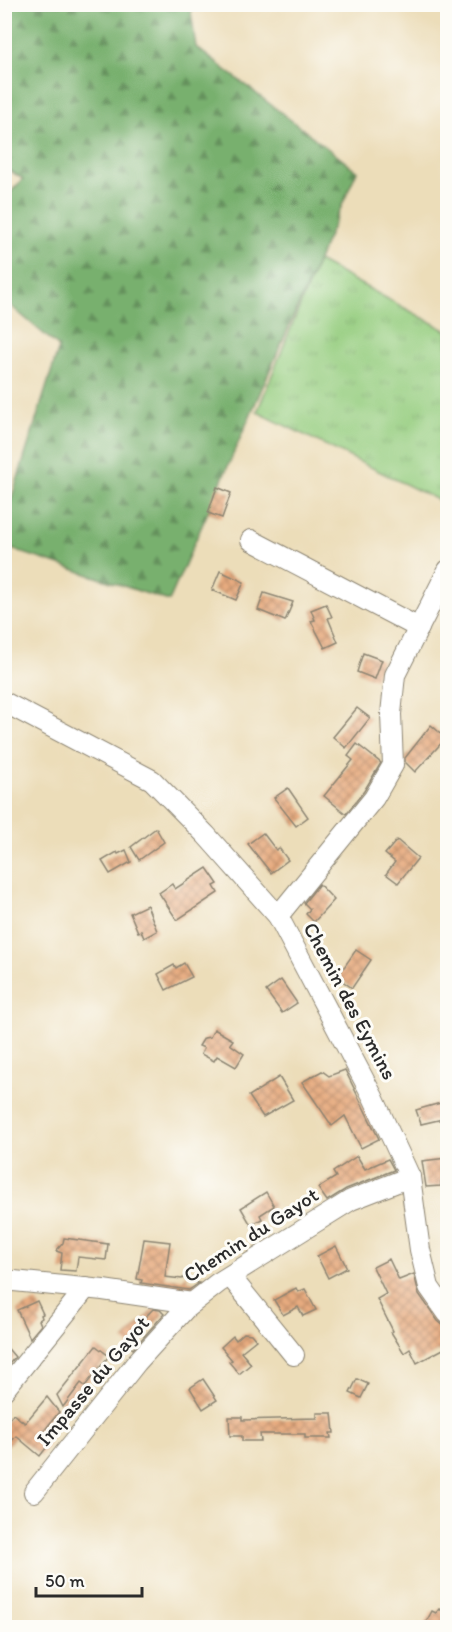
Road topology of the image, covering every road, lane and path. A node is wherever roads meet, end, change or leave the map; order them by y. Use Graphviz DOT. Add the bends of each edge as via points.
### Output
graph roads {
  1 [pos="251,540"];
  2 [pos="447,570"];
  3 [pos="418,628"];
  4 [pos="4,702"];
  5 [pos="278,916"];
  6 [pos="410,1177"];
  7 [pos="230,1276"];
  8 [pos="4,1280"];
  9 [pos="86,1288"];
  10 [pos="192,1303"];
  11 [pos="447,1314"];
  12 [pos="294,1355"];
  13 [pos="4,1390"];
  14 [pos="34,1492"];
  1 -- 3 [label="street"];
  2 -- 3 [label="street, Chemin des Eymins"];
  3 -- 5 [label="street, Chemin des Eymins" via="395,675 391,714 393,765 374,798"];
  4 -- 5 [label="street" via="152,780"];
  5 -- 6 [label="street, Chemin des Eymins" via="373,1096"];
  6 -- 7 [label="street, Chemin du Gayot" via="351,1200"];
  6 -- 11 [label="street, Chemin des Eymins" via="429,1287"];
  7 -- 10 [label="street, Chemin du Gayot"];
  7 -- 12 [label="street"];
  8 -- 9 [label="street, Chemin du Gayot"];
  9 -- 10 [label="street, Chemin du Gayot"];
  9 -- 13 [label="street"];
  10 -- 14 [label="street, Impasse du Gayot" via="137,1362"];
}
